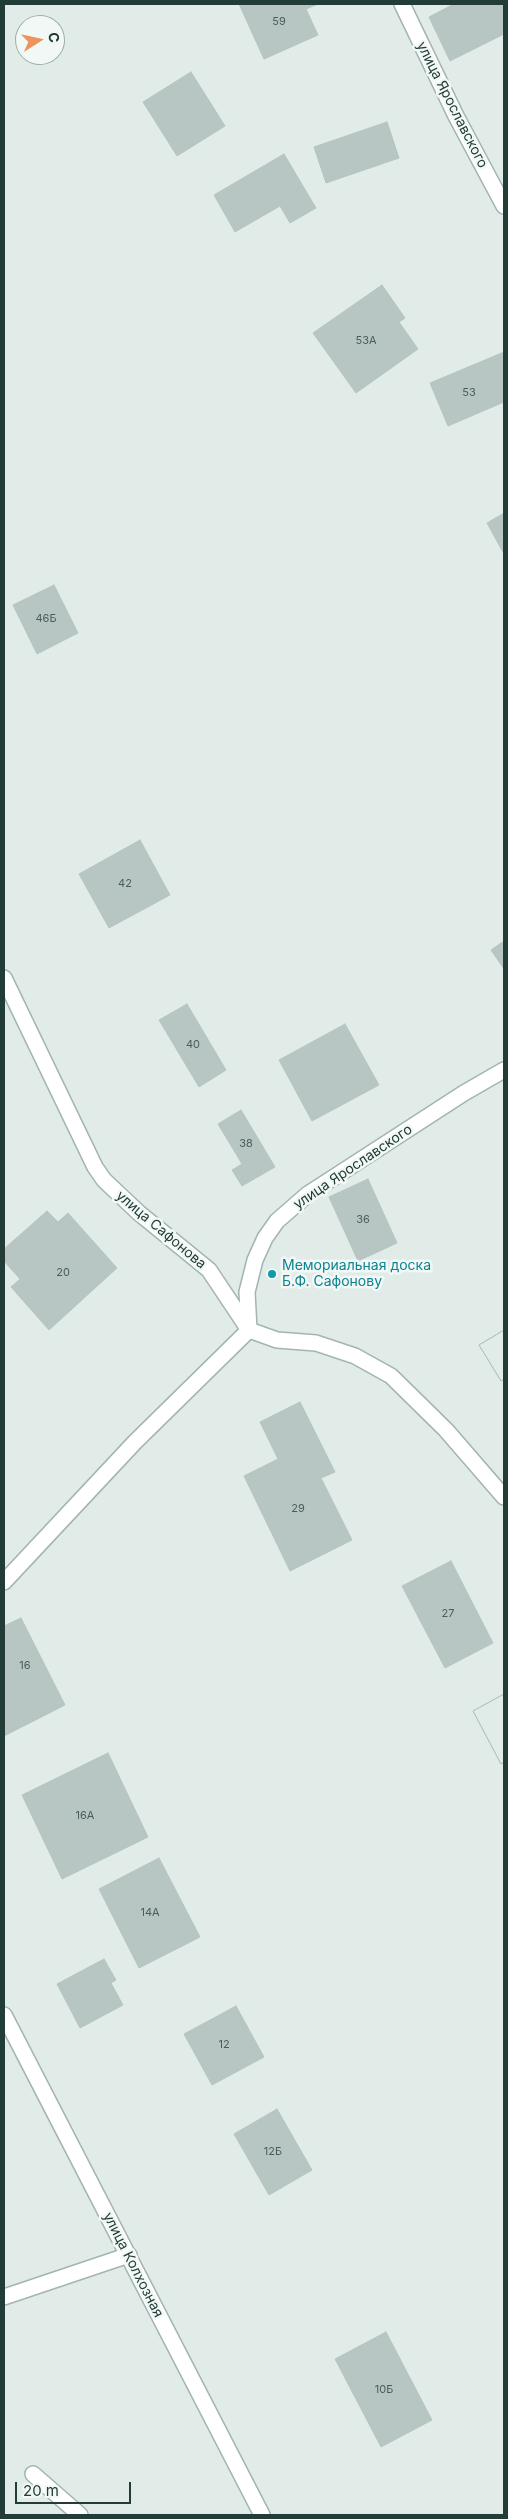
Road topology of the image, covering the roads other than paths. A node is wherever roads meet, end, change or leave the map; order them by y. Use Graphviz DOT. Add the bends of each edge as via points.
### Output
graph roads {
  1 [pos="402,4"];
  2 [pos="504,206"];
  3 [pos="4,978"];
  4 [pos="504,1070"];
  5 [pos="249,1330"];
  6 [pos="504,1497"];
  7 [pos="4,1582"];
  8 [pos="4,2016"];
  9 [pos="128,2255"];
  10 [pos="4,2297"];
  11 [pos="33,2474"];
  12 [pos="80,2515"];
  13 [pos="261,2515"];
  1 -- 2 [label="street, улица Ярославского"];
  3 -- 5 [label="street, улица Сафонова" via="104,1180 138,1213 209,1270"];
  4 -- 5 [label="street, улица Ярославского" via="308,1194 277,1221 255,1260 247,1292"];
  5 -- 6 [label="street" via="278,1340 316,1343 332,1348 355,1356 391,1376 440,1423"];
  5 -- 7 [label="street" via="135,1442"];
  8 -- 9 [label="street, улица Колхозная"];
  9 -- 10 [label="street"];
  9 -- 13 [label="street, улица Колхозная"];
  11 -- 12 [label="street"];
}
